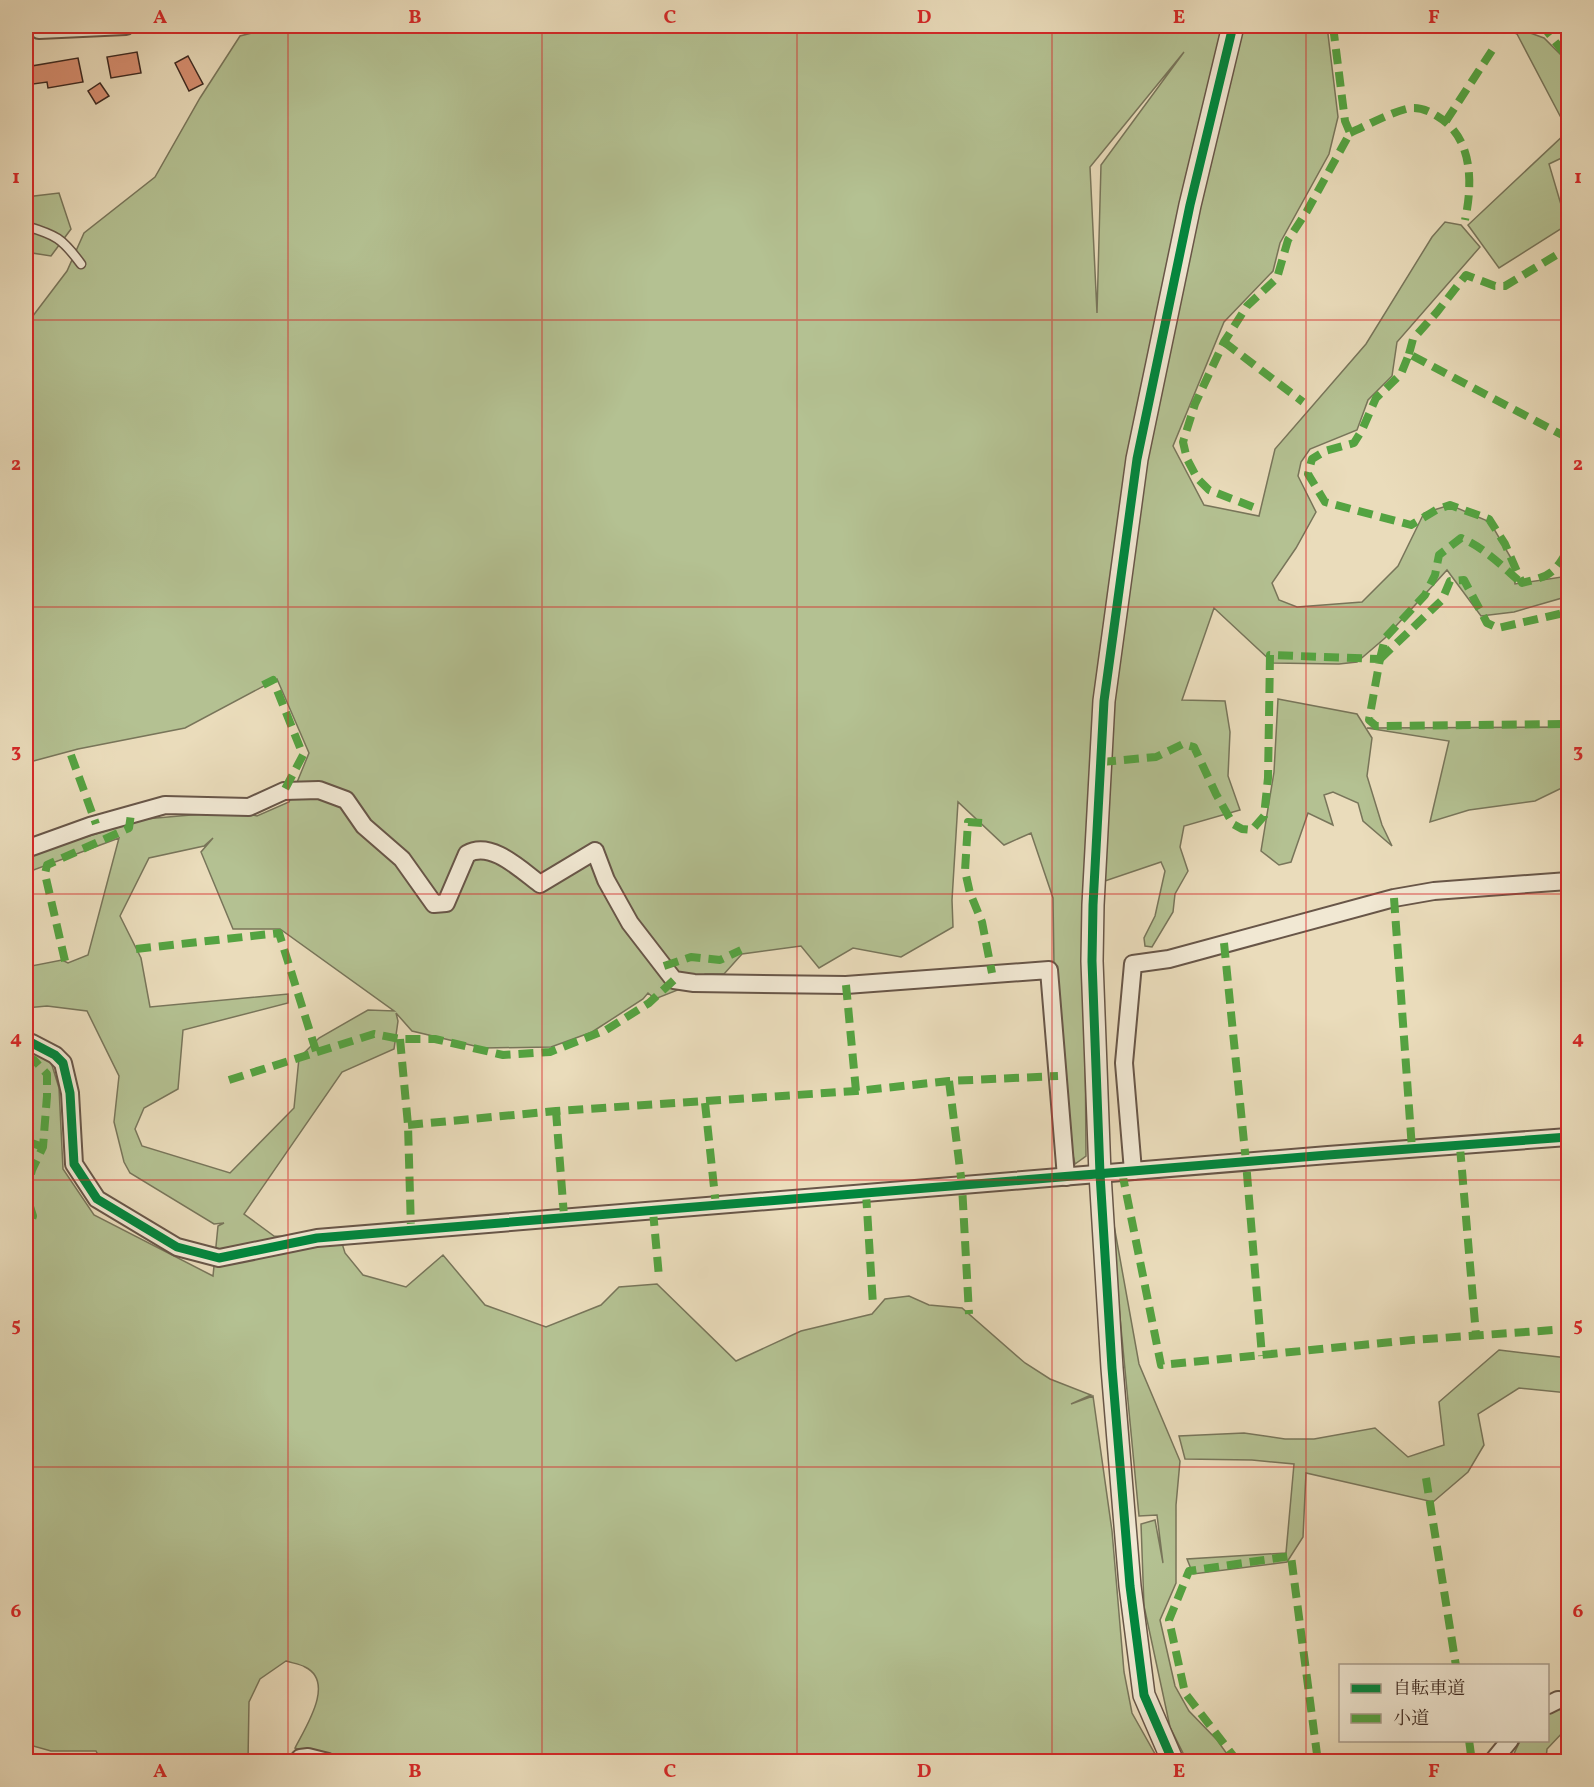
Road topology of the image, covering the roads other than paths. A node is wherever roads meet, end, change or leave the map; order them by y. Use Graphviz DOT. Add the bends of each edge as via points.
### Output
graph roads {
  1 [pos="126,26"];
  2 [pos="1233,26"];
  3 [pos="39,33"];
  4 [pos="26,226"];
  5 [pos="81,264"];
  6 [pos="26,849"];
  7 [pos="1569,881"];
  8 [pos="26,1043"];
  9 [pos="1569,1137"];
  10 [pos="1133,1171"];
  11 [pos="1100,1174"];
  12 [pos="1066,1177"];
  13 [pos="1569,1701"];
  14 [pos="1549,1704"];
  15 [pos="1508,1742"];
  16 [pos="297,1761"];
  17 [pos="328,1761"];
  18 [pos="1173,1761"];
  19 [pos="1492,1761"];
  1 -- 3 [label="street"];
  2 -- 11 [label="street" via="1190,205 1137,459 1110,648 1092,961"];
  4 -- 5 [label="lane" via="59,238"];
  6 -- 12 [label="street" via="165,805 249,807 284,791 319,790 346,800 364,826 402,859 434,904 446,903 467,854 474,850 493,852 540,884 595,851 630,922 674,980 846,985 1049,970"];
  7 -- 10 [label="street" via="1424,892 1169,959 1133,964 1124,1063"];
  8 -- 12 [label="street" via="55,1055 63,1063 70,1093 74,1164 97,1198 177,1247 219,1258 317,1238"];
  9 -- 10 [label="street"];
  10 -- 11 [label="street"];
  11 -- 12 [label="street"];
  11 -- 18 [label="street" via="1130,1586 1144,1695"];
  13 -- 14 [label="street"];
  15 -- 19 [label="street"];
  16 -- 17 [label="street" via="308,1757"];
}
